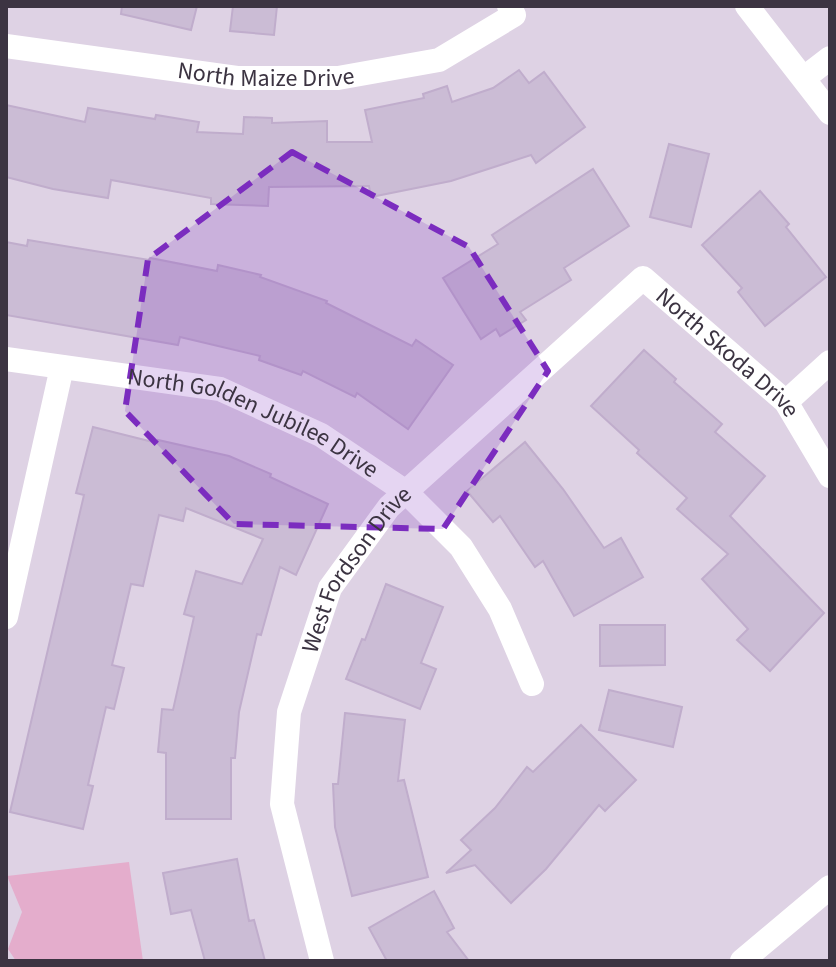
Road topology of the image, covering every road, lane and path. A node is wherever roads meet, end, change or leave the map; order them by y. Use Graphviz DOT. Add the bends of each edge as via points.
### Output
graph roads {
  1 [pos="747,6"];
  2 [pos="512,10"];
  3 [pos="6,46"];
  4 [pos="830,58"];
  5 [pos="804,78"];
  6 [pos="830,113"];
  7 [pos="643,278"];
  8 [pos="6,359"];
  9 [pos="830,362"];
  10 [pos="62,367"];
  11 [pos="786,402"];
  12 [pos="830,476"];
  13 [pos="406,492"];
  14 [pos="6,617"];
  15 [pos="532,684"];
  16 [pos="830,887"];
  17 [pos="322,961"];
  18 [pos="742,961"];
  1 -- 5 [label="street"];
  2 -- 3 [label="street, North Maize Drive" via="439,60 338,78 237,78"];
  4 -- 5 [label="street"];
  5 -- 6 [label="street"];
  7 -- 11 [label="street, North Skoda Drive"];
  7 -- 13 [label="street, West Fordson Drive"];
  8 -- 10 [label="street, North Golden Jubilee Drive"];
  9 -- 11 [label="street"];
  10 -- 13 [label="street, North Golden Jubilee Drive" via="220,389 321,435"];
  10 -- 14 [label="street"];
  11 -- 12 [label="street, North Skoda Drive"];
  13 -- 15 [label="street, North Golden Jubilee Drive" via="469,559 500,609"];
  13 -- 17 [label="street, West Fordson Drive" via="389,507 330,588 289,712 282,804"];
  16 -- 18 [label="street"];
}
